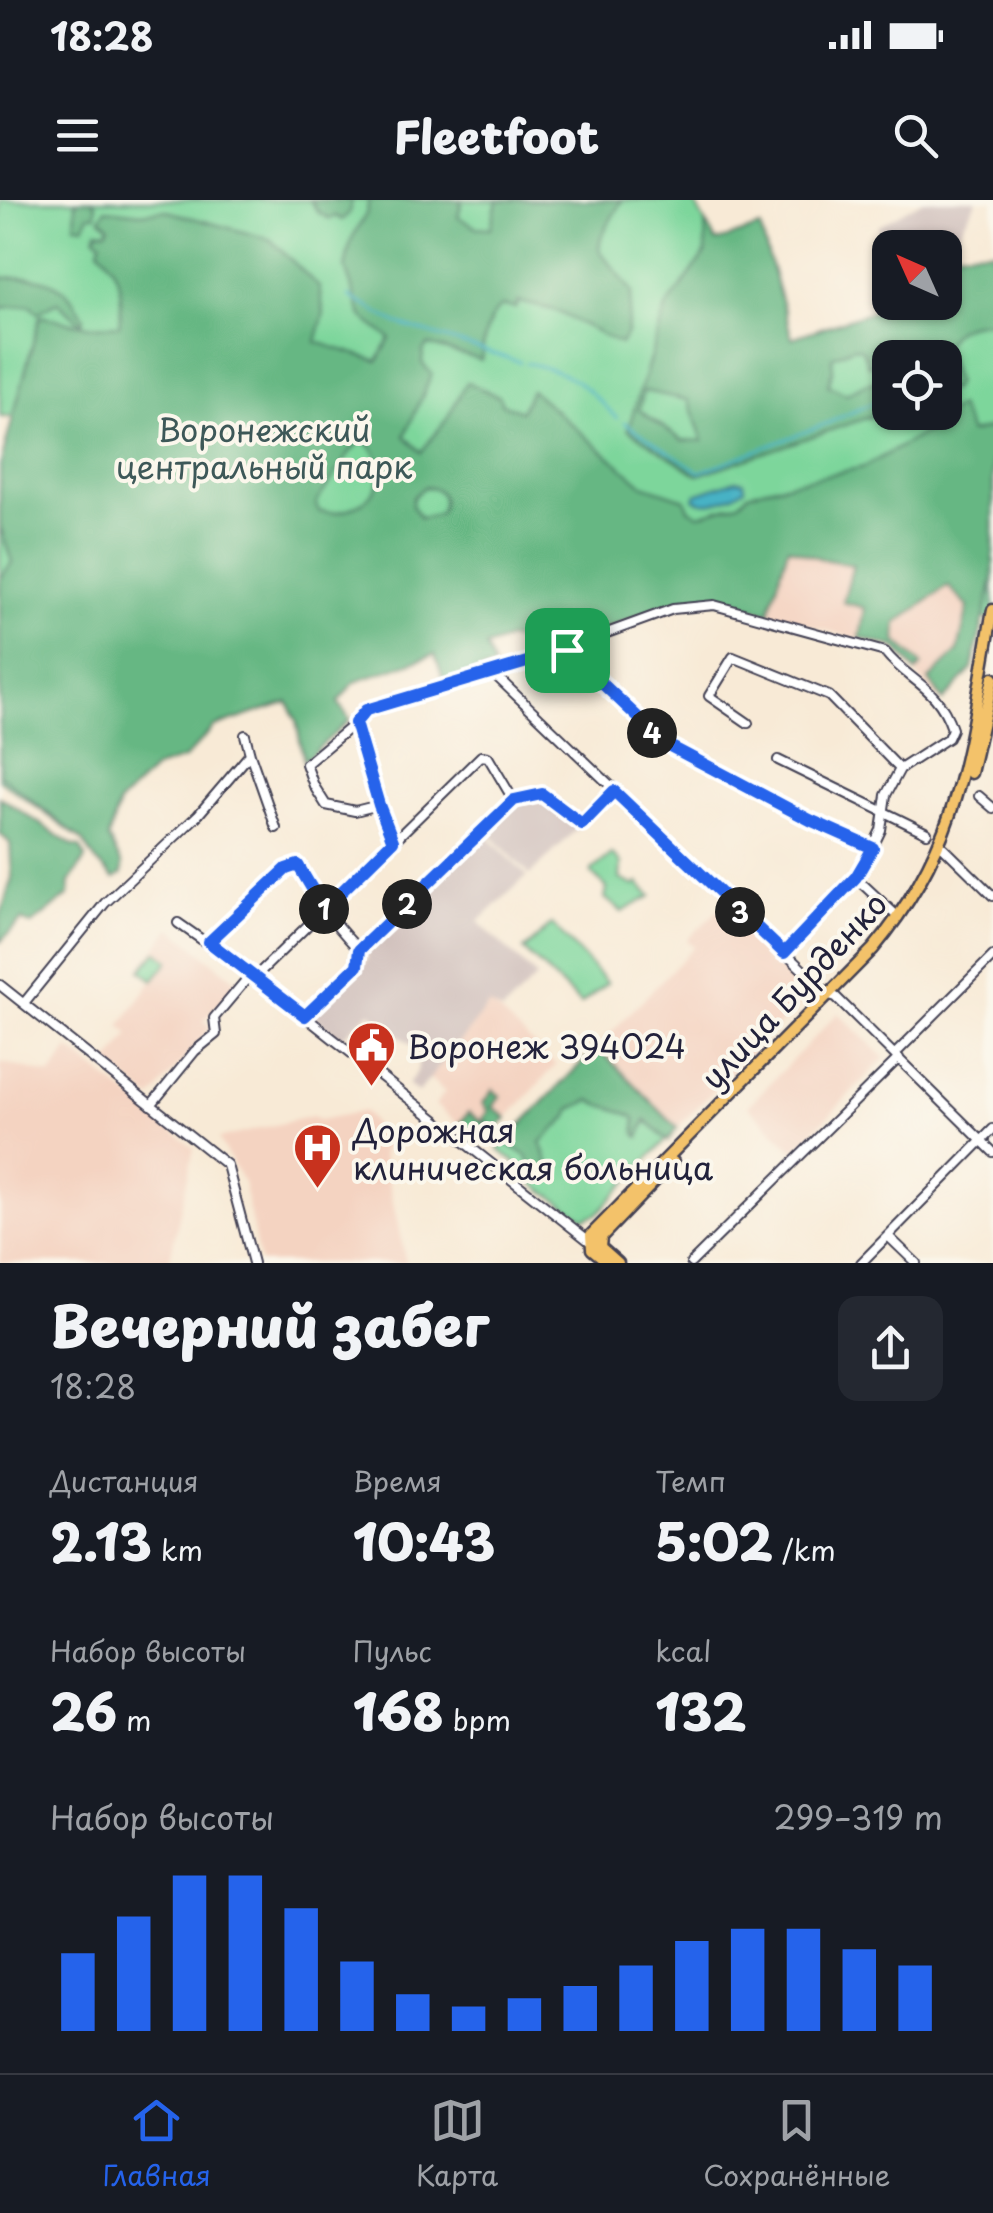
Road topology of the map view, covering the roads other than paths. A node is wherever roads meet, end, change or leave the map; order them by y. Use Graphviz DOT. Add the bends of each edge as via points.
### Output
graph roads {
  1 [pos="993,610"];
  2 [pos="567,650"];
  3 [pos="494,674"];
  4 [pos="987,676"];
  5 [pos="355,723"];
  6 [pos="748,723"];
  7 [pos="245,735"];
  8 [pos="250,754"];
  9 [pos="778,760"];
  10 [pos="900,769"];
  11 [pos="614,791"];
  12 [pos="979,796"];
  13 [pos="514,800"];
  14 [pos="379,805"];
  15 [pos="993,808"];
  16 [pos="883,812"];
  17 [pos="276,828"];
  18 [pos="927,833"];
  19 [pos="393,841"];
  20 [pos="873,848"];
  21 [pos="944,848"];
  22 [pos="856,877"];
  23 [pos="993,896"];
  24 [pos="324,909"];
  25 [pos="898,917"];
  26 [pos="178,922"];
  27 [pos="209,942"];
  28 [pos="359,950"];
  29 [pos="784,953"];
  30 [pos="993,956"];
  31 [pos="253,976"];
  32 [pos="3,988"];
  33 [pos="832,996"];
  34 [pos="24,1003"];
  35 [pos="305,1016"];
  36 [pos="897,1056"];
  37 [pos="151,1105"];
  38 [pos="993,1129"];
  39 [pos="982,1140"];
  40 [pos="993,1152"];
  41 [pos="888,1236"];
  42 [pos="595,1245"];
  43 [pos="253,1263"];
  44 [pos="609,1263"];
  45 [pos="618,1263"];
  46 [pos="691,1263"];
  47 [pos="861,1263"];
  48 [pos="916,1263"];
  1 -- 4 [label="main road"];
  2 -- 3 [label="street"];
  2 -- 10 [label="street" via="673,610 714,605 886,652 902,674 930,692 952,729"];
  2 -- 20 [label="street" via="666,744"];
  3 -- 5 [label="street" via="366,710"];
  3 -- 11 [label="street"];
  4 -- 21 [label="main road, улица Бурденко" via="968,785"];
  4 -- 25 [label="main road, улица Бурденко" via="953,810"];
  5 -- 14 [label="street"];
  5 -- 14 [label="street" via="306,764 326,804 355,811"];
  6 -- 10 [label="street" via="709,696 734,657 828,696"];
  7 -- 8 [label="street"];
  8 -- 17 [label="street"];
  8 -- 34 [label="street" via="198,815 105,903"];
  9 -- 16 [label="street"];
  10 -- 16 [label="street"];
  11 -- 13 [label="street" via="582,824 542,794"];
  11 -- 29 [label="street"];
  12 -- 15 [label="street"];
  13 -- 19 [label="street" via="484,754"];
  13 -- 28 [label="street"];
  14 -- 19 [label="street"];
  16 -- 18 [label="street"];
  16 -- 20 [label="street"];
  19 -- 24 [label="street"];
  20 -- 22 [label="street"];
  21 -- 23 [label="street"];
  21 -- 33 [label="main road, улица Бурденко" via="896,932"];
  22 -- 25 [label="street"];
  22 -- 29 [label="street"];
  24 -- 27 [label="street" via="298,865"];
  24 -- 28 [label="street"];
  24 -- 31 [label="street"];
  25 -- 33 [label="main road, улица Бурденко"];
  26 -- 27 [label="street"];
  27 -- 31 [label="street"];
  28 -- 35 [label="street" via="357,966"];
  29 -- 33 [label="street"];
  30 -- 36 [label="street"];
  31 -- 35 [label="street"];
  31 -- 37 [label="street" via="214,1018 216,1034"];
  32 -- 34 [label="street"];
  33 -- 36 [label="street"];
  33 -- 42 [label="main road, улица Бурденко"];
  34 -- 37 [label="street"];
  35 -- 42 [label="street"];
  36 -- 39 [label="street"];
  36 -- 46 [label="street"];
  37 -- 43 [label="street" via="227,1165"];
  38 -- 39 [label="street"];
  39 -- 40 [label="street"];
  39 -- 41 [label="street"];
  41 -- 47 [label="street"];
  41 -- 48 [label="street"];
  42 -- 44 [label="main road"];
  42 -- 45 [label="main road"];
}
